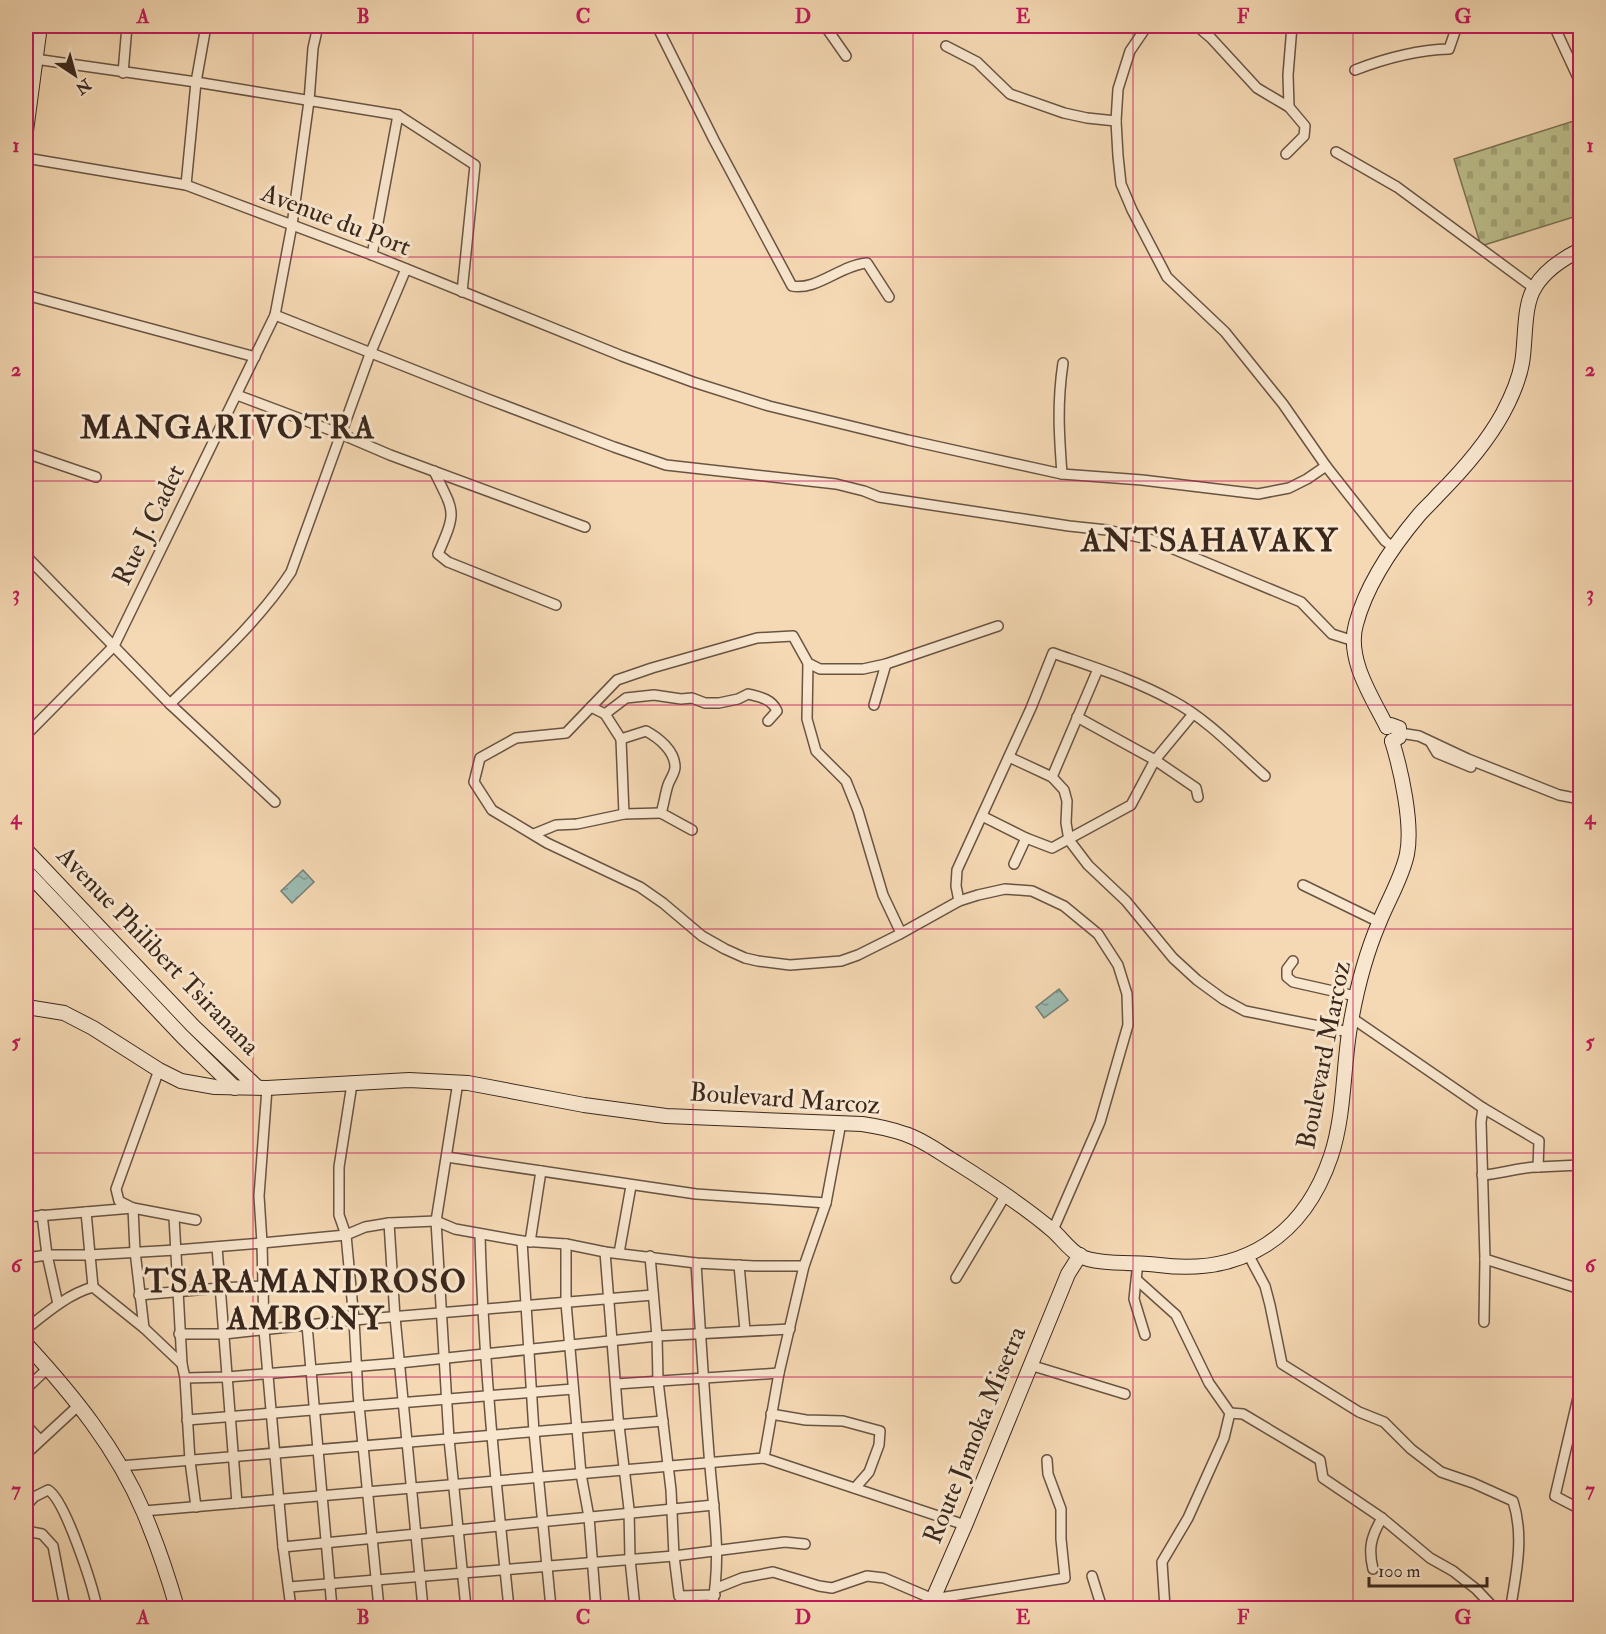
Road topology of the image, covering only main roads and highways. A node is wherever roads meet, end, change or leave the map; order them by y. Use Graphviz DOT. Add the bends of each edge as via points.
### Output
graph roads {
  1 [pos="39,33"];
  2 [pos="26,131"];
  3 [pos="1581,250"];
  4 [pos="26,850"];
  5 [pos="26,871"];
  6 [pos="135,964"];
  7 [pos="124,975"];
  8 [pos="26,1009"];
  9 [pos="193,1026"];
  10 [pos="182,1036"];
  11 [pos="209,1063"];
  12 [pos="197,1084"];
  13 [pos="262,1087"];
  14 [pos="235,1088"];
  15 [pos="1080,1256"];
  16 [pos="26,1344"];
  17 [pos="931,1604"];
  18 [pos="177,1608"];
  1 -- 2 [label="main road"];
  3 -- 15 [label="main road, Boulevard Marcoz" via="1559,262 1534,288 1522,365 1503,413 1484,444 1393,547 1372,583 1355,626 1354,654 1358,666 1393,733 1408,820 1407,853 1355,996 1338,1122 1330,1156 1310,1200 1287,1229 1250,1256 1207,1266 1167,1266"];
  4 -- 6 [label="main road, Avenue Philibert Tsiranana"];
  5 -- 7 [label="main road, Avenue Philibert Tsiranana"];
  6 -- 7 [label="main road"];
  6 -- 9 [label="main road, Avenue Philibert Tsiranana"];
  7 -- 10 [label="main road, Avenue Philibert Tsiranana"];
  8 -- 12 [label="main road, Boulevard Marcoz" via="64,1013 159,1070"];
  9 -- 10 [label="main road"];
  9 -- 13 [label="main road, Avenue Philibert Tsiranana"];
  10 -- 11 [label="main road, Avenue Philibert Tsiranana"];
  11 -- 12 [label="main road" via="208,1072"];
  11 -- 14 [label="main road, Avenue Philibert Tsiranana"];
  12 -- 14 [label="main road, Boulevard Marcoz"];
  13 -- 14 [label="main road, Boulevard Marcoz"];
  13 -- 15 [label="main road, Boulevard Marcoz" via="409,1080 458,1082 666,1116 873,1126 912,1137 972,1172 1053,1230"];
  15 -- 17 [label="main road, Route Jamoka Misetra" via="1065,1280"];
  16 -- 18 [label="main road" via="79,1405 120,1466 144,1511"];
}
